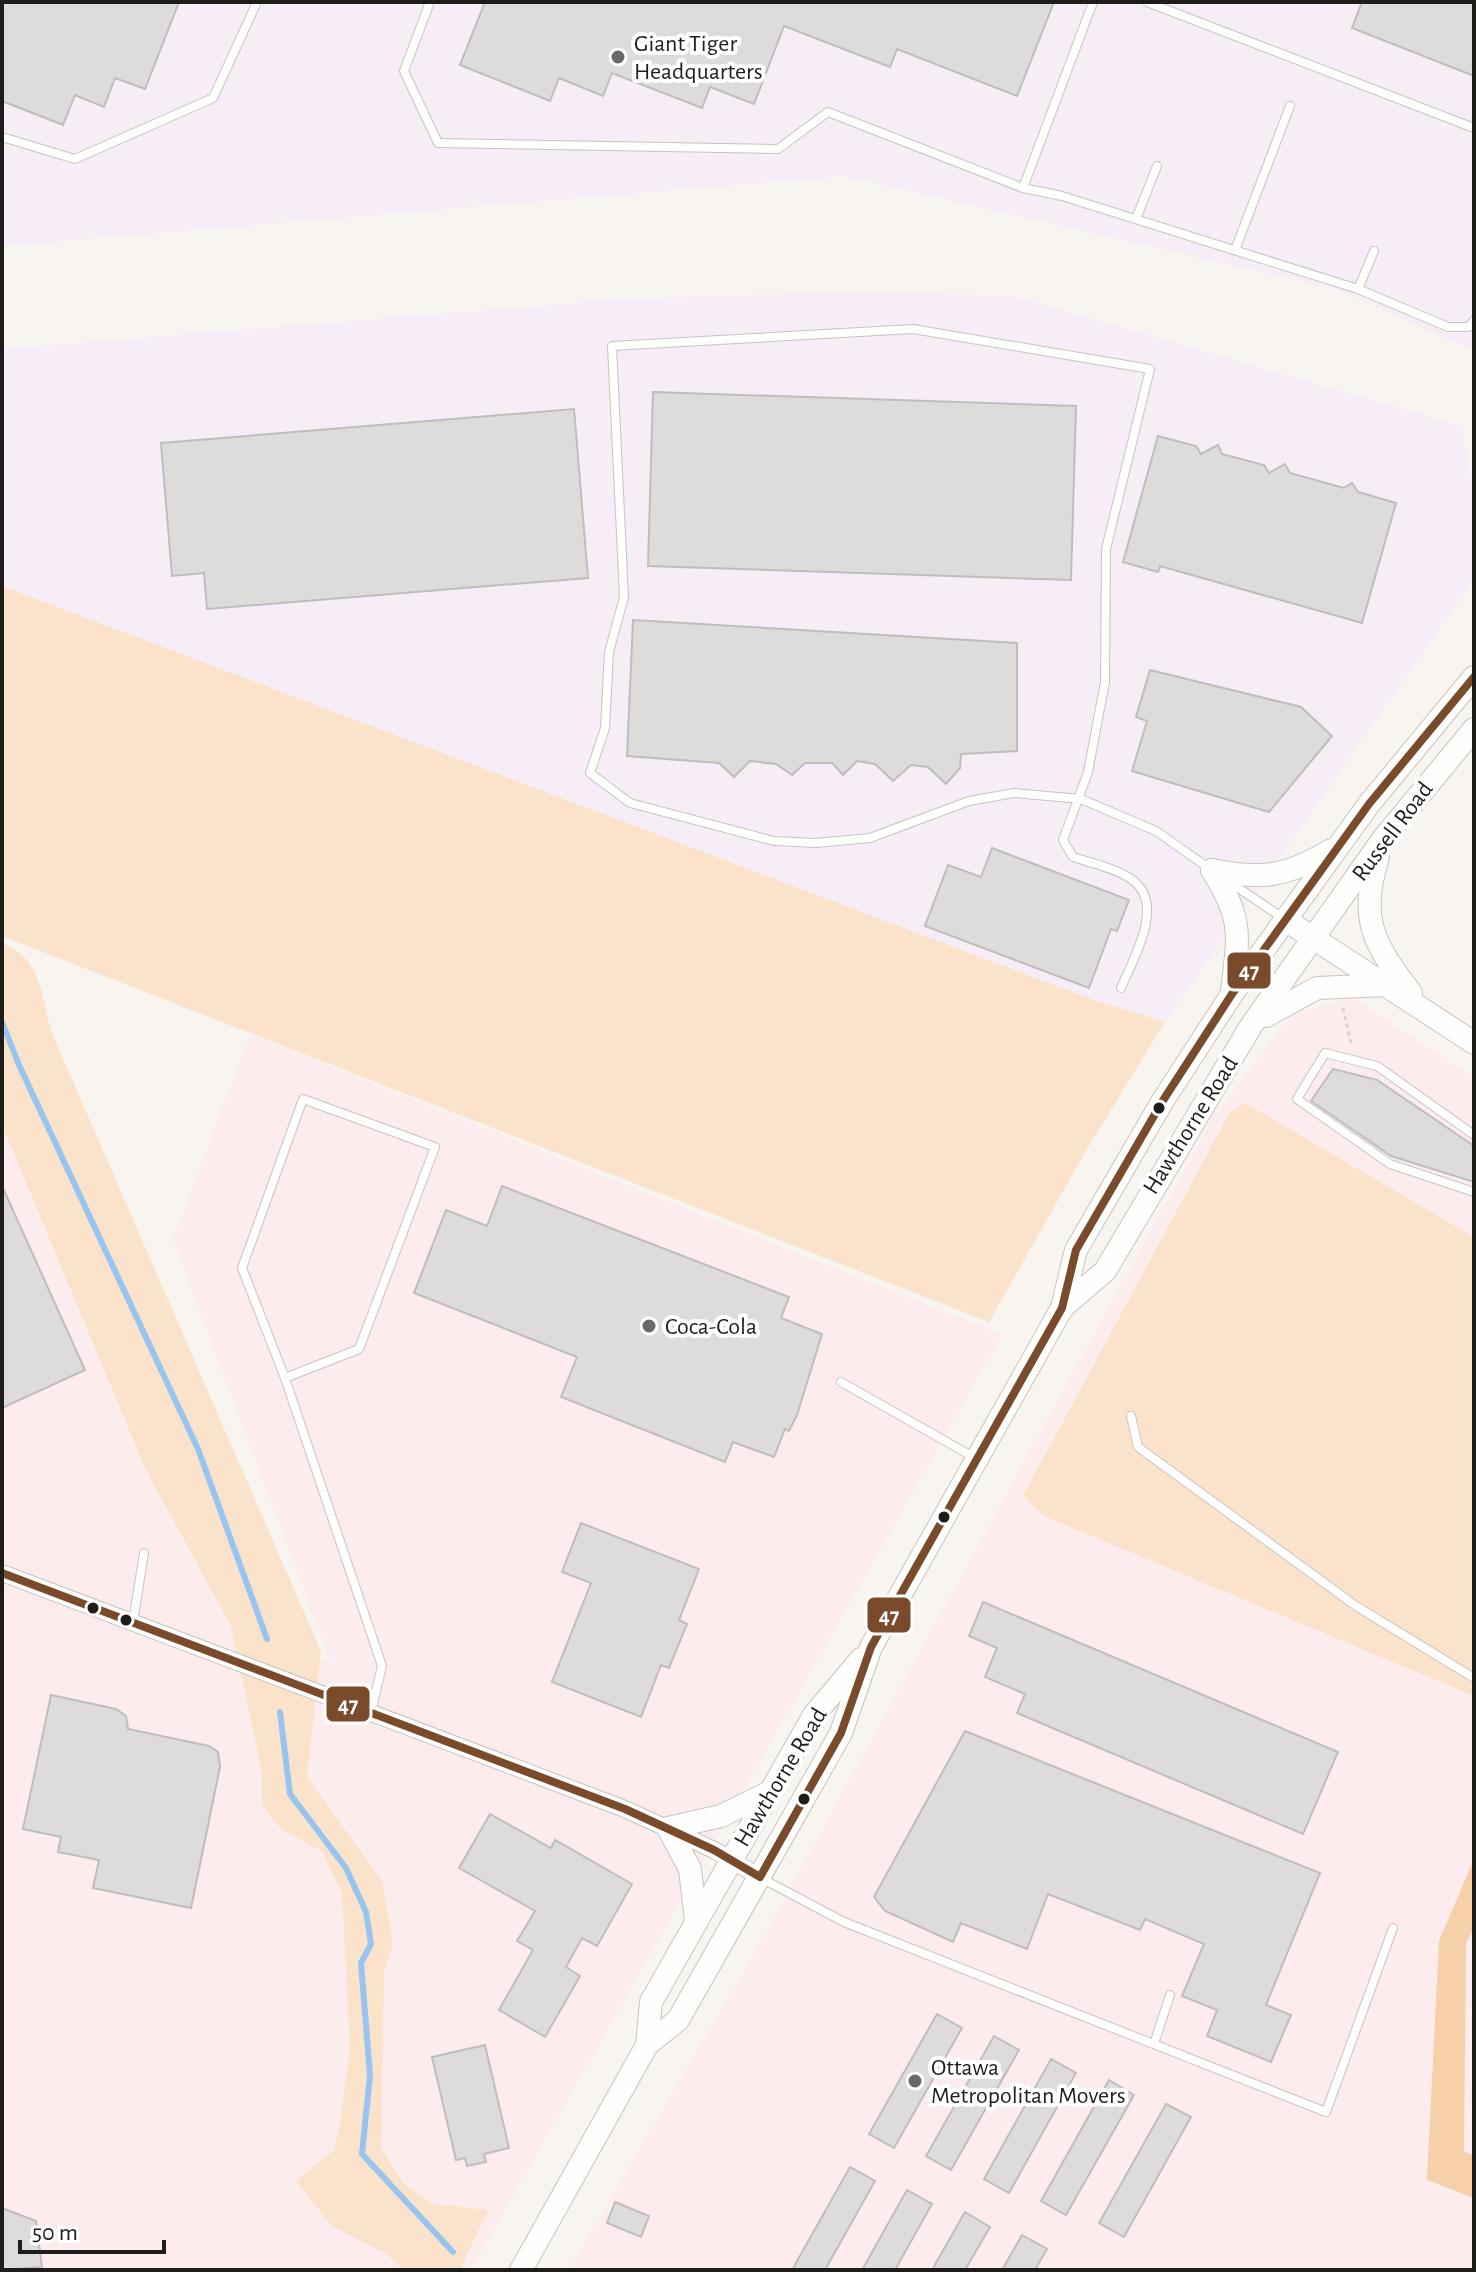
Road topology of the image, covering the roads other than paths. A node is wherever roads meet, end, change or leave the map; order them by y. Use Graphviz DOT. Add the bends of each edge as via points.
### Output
graph roads {
  1 [pos="257,2"];
  2 [pos="430,2"];
  3 [pos="1093,2"];
  4 [pos="1147,2"];
  5 [pos="1290,106"];
  6 [pos="1474,128"];
  7 [pos="2,137"];
  8 [pos="1157,166"];
  9 [pos="1023,188"];
  10 [pos="1136,219"];
  11 [pos="1235,250"];
  12 [pos="1374,251"];
  13 [pos="1358,289"];
  14 [pos="1474,320"];
  15 [pos="1474,677"];
  16 [pos="1474,729"];
  17 [pos="1081,799"];
  18 [pos="1383,839"];
  19 [pos="1339,845"];
  20 [pos="1212,870"];
  21 [pos="1284,919"];
  22 [pos="1315,938"];
  23 [pos="1387,985"];
  24 [pos="1121,988"];
  25 [pos="1232,994"];
  26 [pos="1421,1007"];
  27 [pos="1251,1026"];
  28 [pos="1474,1043"];
  29 [pos="1474,1135"];
  30 [pos="1474,1192"];
  31 [pos="1062,1308"];
  32 [pos="285,1378"];
  33 [pos="841,1382"];
  34 [pos="1131,1416"];
  35 [pos="977,1459"];
  36 [pos="144,1553"];
  37 [pos="2,1573"];
  38 [pos="133,1623"];
  39 [pos="871,1647"];
  40 [pos="1474,1678"];
  41 [pos="370,1713"];
  42 [pos="769,1793"];
  43 [pos="668,1828"];
  44 [pos="731,1859"];
  45 [pos="760,1877"];
  46 [pos="696,1921"];
  47 [pos="1393,1928"];
  48 [pos="1170,1995"];
  49 [pos="1154,2044"];
  50 [pos="647,2045"];
  51 [pos="521,2270"];
  1 -- 7 [label="lane" via="213,98 75,159"];
  2 -- 9 [label="lane" via="404,71 438,143 778,149 828,112"];
  3 -- 9 [label="lane"];
  4 -- 6 [label="lane"];
  5 -- 11 [label="lane"];
  8 -- 10 [label="lane"];
  9 -- 10 [label="lane"];
  10 -- 11 [label="lane"];
  11 -- 13 [label="lane"];
  12 -- 13 [label="lane"];
  13 -- 14 [label="lane" via="1448,327 1469,327"];
  15 -- 19 [label="main road, Russell Road"];
  16 -- 18 [label="main road, Russell Road"];
  17 -- 17 [label="lane" via="1105,682 1106,549 1150,369 913,329 612,346 624,597 609,652 605,728 590,773 630,803 702,825 788,842 870,838 969,801 1014,793"];
  17 -- 20 [label="lane" via="1156,831"];
  17 -- 24 [label="lane" via="1063,840 1073,857 1132,880 1143,891 1148,920"];
  18 -- 22 [label="main road, Russell Road"];
  18 -- 26 [label="main road" via="1370,890 1370,928 1387,962"];
  19 -- 20 [label="main road" via="1278,875 1246,877"];
  19 -- 21 [label="main road, Russell Road"];
  20 -- 21 [label="lane"];
  20 -- 25 [label="main road" via="1231,900 1238,926"];
  21 -- 22 [label="main road"];
  21 -- 25 [label="main road, Hawthorne Road"];
  22 -- 23 [label="main road"];
  22 -- 27 [label="main road, Hawthorne Road"];
  23 -- 26 [label="main road"];
  23 -- 27 [label="main road" via="1317,988"];
  25 -- 31 [label="main road, Hawthorne Road" via="1076,1250"];
  26 -- 28 [label="main road"];
  27 -- 31 [label="main road, Hawthorne Road" via="1105,1271"];
  29 -- 30 [label="lane" via="1377,1066 1325,1053 1297,1099 1390,1164"];
  31 -- 35 [label="main road, Hawthorne Road"];
  32 -- 32 [label="lane" via="242,1268 303,1099 435,1147 359,1349"];
  32 -- 41 [label="lane" via="382,1666"];
  33 -- 35 [label="lane"];
  34 -- 40 [label="lane" via="1138,1447 1356,1606"];
  35 -- 39 [label="main road, Hawthorne Road"];
  36 -- 38 [label="lane"];
  37 -- 38 [label="street"];
  38 -- 41 [label="street"];
  39 -- 42 [label="main road, Hawthorne Road" via="814,1715"];
  39 -- 45 [label="main road, Hawthorne Road" via="841,1733"];
  41 -- 43 [label="street"];
  42 -- 43 [label="main road" via="721,1816"];
  42 -- 44 [label="main road, Hawthorne Road"];
  43 -- 44 [label="street"];
  43 -- 46 [label="main road" via="690,1869"];
  44 -- 45 [label="street"];
  44 -- 46 [label="main road, Hawthorne Road"];
  45 -- 49 [label="lane" via="844,1922"];
  45 -- 50 [label="main road, Hawthorne Road" via="678,2020"];
  46 -- 50 [label="main road, Hawthorne Road" via="651,2002"];
  47 -- 49 [label="lane" via="1326,2112"];
  48 -- 49 [label="lane"];
  50 -- 51 [label="main road, Hawthorne Road"];
}
